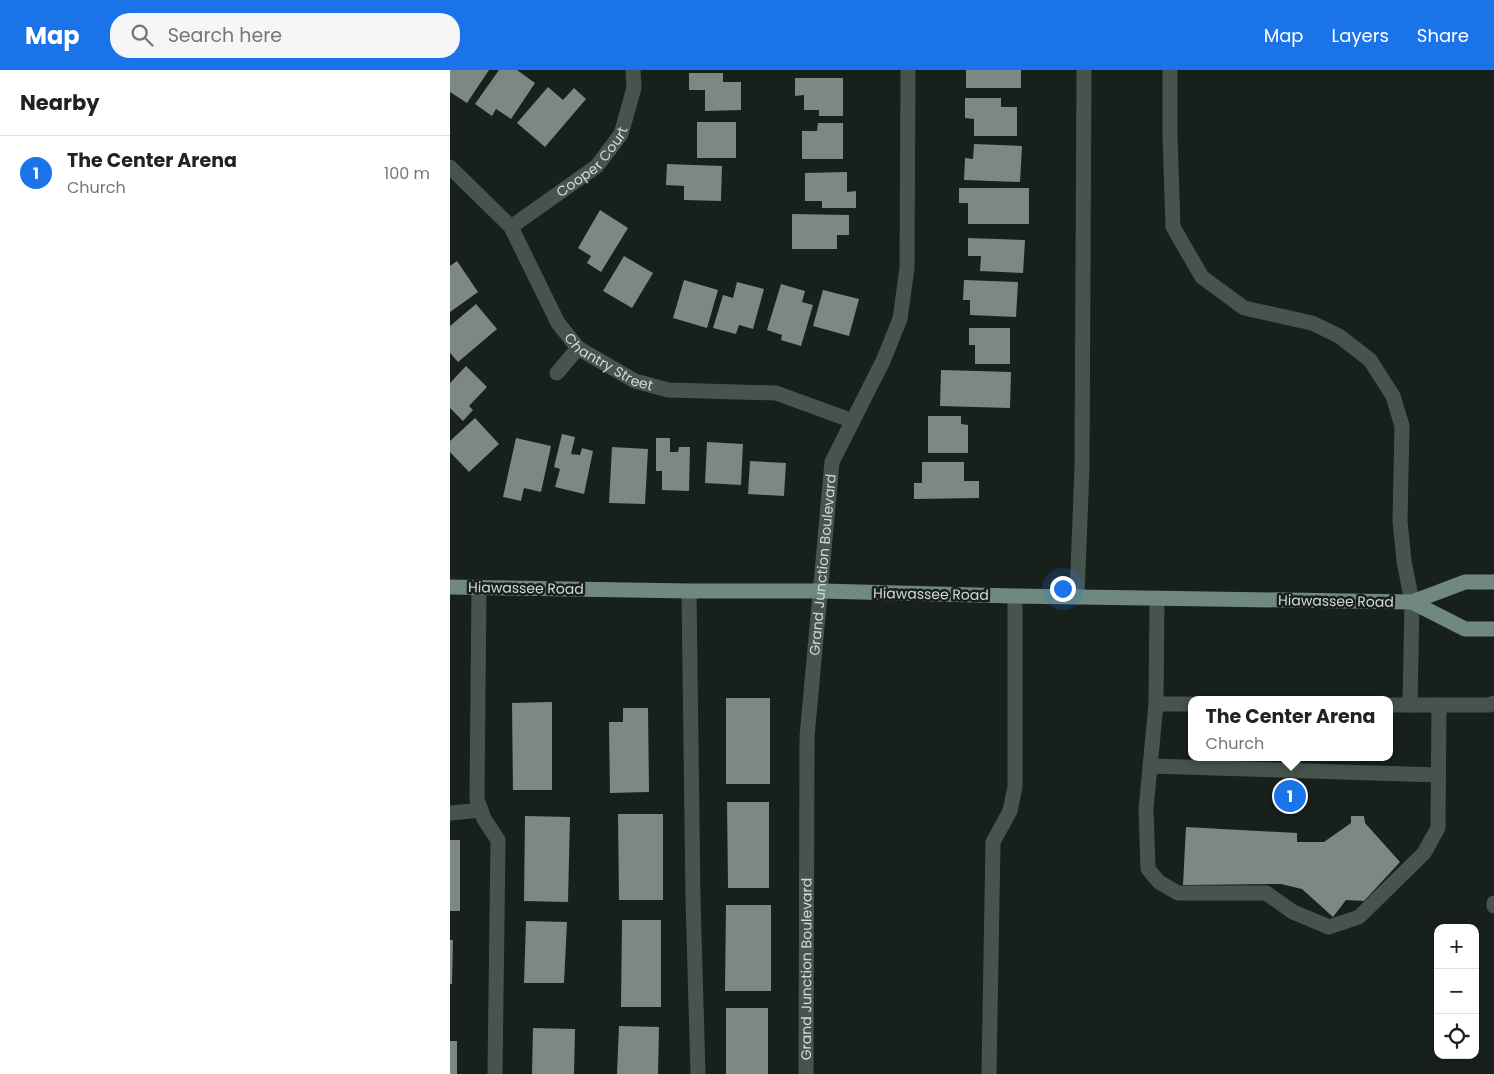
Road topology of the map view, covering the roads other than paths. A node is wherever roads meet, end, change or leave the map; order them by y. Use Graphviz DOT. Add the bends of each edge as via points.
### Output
graph roads {
  1 [pos="633,70"];
  2 [pos="908,70"];
  3 [pos="1084,70"];
  4 [pos="1170,70"];
  5 [pos="450,167"];
  6 [pos="511,226"];
  7 [pos="578,348"];
  8 [pos="557,373"];
  9 [pos="853,421"];
  10 [pos="1494,582"];
  11 [pos="450,587"];
  12 [pos="478,587"];
  13 [pos="688,591"];
  14 [pos="820,591"];
  15 [pos="1015,596"];
  16 [pos="1077,597"];
  17 [pos="1157,598"];
  18 [pos="1412,602"];
  19 [pos="1494,629"];
  20 [pos="1494,703"];
  21 [pos="1156,704"];
  22 [pos="1188,704"];
  23 [pos="1439,704"];
  24 [pos="1393,705"];
  25 [pos="1410,705"];
  26 [pos="1150,766"];
  27 [pos="1438,775"];
  28 [pos="480,810"];
  29 [pos="450,812"];
  30 [pos="495,1074"];
  31 [pos="698,1074"];
  32 [pos="806,1074"];
  33 [pos="990,1074"];
  1 -- 6 [label="street, Cooper Court" via="634,88 621,134 597,166"];
  2 -- 9 [label="street, Grand Junction Boulevard" via="907,268 900,319"];
  3 -- 16 [label="street" via="1082,458"];
  4 -- 18 [label="street" via="1173,227 1202,277 1244,308 1312,323 1339,336 1370,360 1393,396 1402,426 1400,521"];
  5 -- 6 [label="street, Chantry Street"];
  6 -- 7 [label="street, Chantry Street" via="558,323"];
  7 -- 8 [label="street"];
  7 -- 9 [label="street, Chantry Street" via="634,381 668,390 776,393"];
  9 -- 14 [label="street, Grand Junction Boulevard" via="832,462"];
  10 -- 18 [label="main road, Hiawassee Road" via="1464,582"];
  11 -- 12 [label="main road, Hiawassee Road"];
  12 -- 13 [label="main road, Hiawassee Road"];
  12 -- 28 [label="street" via="477,799"];
  13 -- 14 [label="main road, Hiawassee Road"];
  13 -- 31 [label="street"];
  14 -- 15 [label="main road, Hiawassee Road"];
  14 -- 32 [label="street, Grand Junction Boulevard" via="807,737"];
  15 -- 16 [label="main road, Hiawassee Road"];
  15 -- 33 [label="street" via="1015,787 1010,811 993,842"];
  16 -- 17 [label="main road, Hiawassee Road"];
  17 -- 18 [label="main road, Hiawassee Road"];
  17 -- 21 [label="street"];
  18 -- 19 [label="main road, Hiawassee Road" via="1465,629"];
  18 -- 25 [label="street"];
  20 -- 23 [label="street"];
  21 -- 22 [label="street"];
  21 -- 26 [label="street"];
  23 -- 25 [label="street"];
  23 -- 27 [label="street"];
  24 -- 25 [label="street"];
  26 -- 27 [label="street"];
  26 -- 27 [label="street" via="1146,809 1148,869 1158,882 1178,893 1266,893 1293,912 1329,927 1359,917 1424,853 1438,828"];
  28 -- 29 [label="street"];
  28 -- 30 [label="street" via="498,840"];
}
